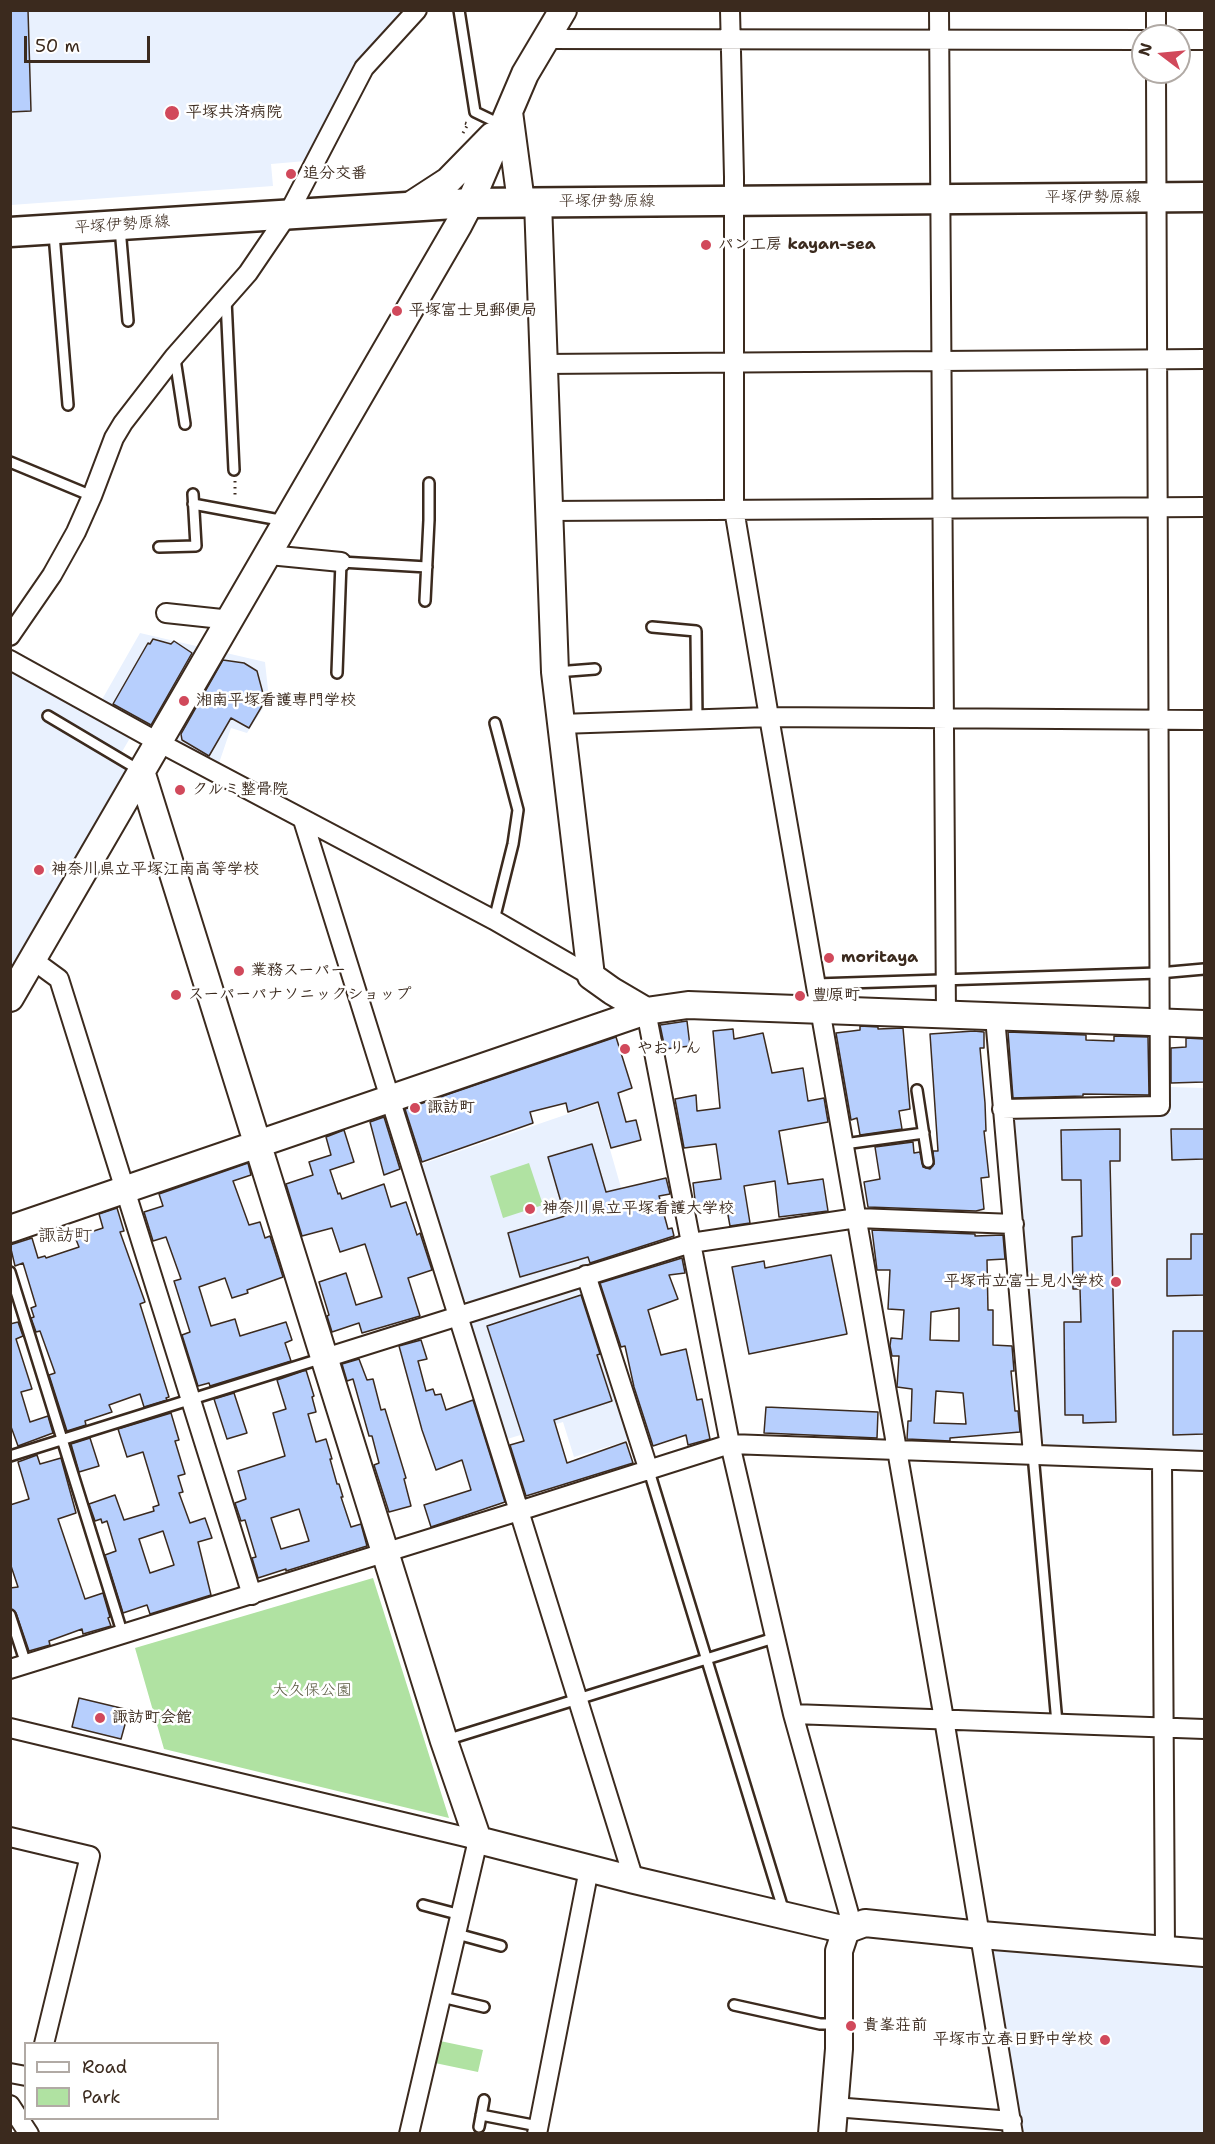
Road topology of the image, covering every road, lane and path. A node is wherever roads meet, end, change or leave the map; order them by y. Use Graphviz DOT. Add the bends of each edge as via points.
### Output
graph roads {
  1 [pos="417,10"];
  2 [pos="459,10"];
  3 [pos="563,10"];
  4 [pos="730,10"];
  5 [pos="939,10"];
  6 [pos="547,39"];
  7 [pos="730,39"];
  8 [pos="939,40"];
  9 [pos="1131,40"];
  10 [pos="1156,84"];
  11 [pos="505,118"];
  12 [pos="1156,197"];
  13 [pos="1204,197"];
  14 [pos="941,199"];
  15 [pos="735,201"];
  16 [pos="529,202"];
  17 [pos="470,203"];
  18 [pos="408,207"];
  19 [pos="288,214"];
  20 [pos="120,225"];
  21 [pos="53,230"];
  22 [pos="10,232"];
  23 [pos="226,300"];
  24 [pos="128,321"];
  25 [pos="174,357"];
  26 [pos="1204,359"];
  27 [pos="1156,360"];
  28 [pos="942,361"];
  29 [pos="734,363"];
  30 [pos="542,364"];
  31 [pos="68,405"];
  32 [pos="185,424"];
  33 [pos="10,462"];
  34 [pos="234,470"];
  35 [pos="429,483"];
  36 [pos="92,496"];
  37 [pos="1157,507"];
  38 [pos="1204,507"];
  39 [pos="734,508"];
  40 [pos="943,508"];
  41 [pos="548,511"];
  42 [pos="236,512"];
  43 [pos="288,521"];
  44 [pos="159,547"];
  45 [pos="269,555"];
  46 [pos="341,562"];
  47 [pos="427,567"];
  48 [pos="425,601"];
  49 [pos="166,613"];
  50 [pos="231,620"];
  51 [pos="652,627"];
  52 [pos="10,636"];
  53 [pos="10,660"];
  54 [pos="595,669"];
  55 [pos="555,672"];
  56 [pos="338,673"];
  57 [pos="48,716"];
  58 [pos="768,717"];
  59 [pos="944,719"];
  60 [pos="697,720"];
  61 [pos="1204,720"];
  62 [pos="1158,721"];
  63 [pos="495,723"];
  64 [pos="560,724"];
  65 [pos="158,742"];
  66 [pos="141,771"];
  67 [pos="303,820"];
  68 [pos="494,920"];
  69 [pos="33,960"];
  70 [pos="1204,969"];
  71 [pos="1159,973"];
  72 [pos="591,976"];
  73 [pos="945,981"];
  74 [pos="818,997"];
  75 [pos="10,998"];
  76 [pos="646,1011"];
  77 [pos="946,1015"];
  78 [pos="995,1017"];
  79 [pos="1159,1023"];
  80 [pos="1204,1024"];
  81 [pos="916,1090"];
  82 [pos="391,1099"];
  83 [pos="1002,1109"];
  84 [pos="924,1133"];
  85 [pos="844,1144"];
  86 [pos="259,1145"];
  87 [pos="928,1162"];
  88 [pos="126,1189"];
  89 [pos="857,1218"];
  90 [pos="1014,1224"];
  91 [pos="10,1229"];
  92 [pos="691,1243"];
  93 [pos="10,1272"];
  94 [pos="586,1275"];
  95 [pos="459,1315"];
  96 [pos="325,1358"];
  97 [pos="190,1399"];
  98 [pos="62,1440"];
  99 [pos="730,1444"];
  100 [pos="897,1449"];
  101 [pos="1034,1454"];
  102 [pos="10,1456"];
  103 [pos="1162,1460"];
  104 [pos="1204,1461"];
  105 [pos="649,1471"];
  106 [pos="519,1511"];
  107 [pos="385,1554"];
  108 [pos="252,1595"];
  109 [pos="10,1615"];
  110 [pos="123,1635"];
  111 [pos="774,1638"];
  112 [pos="706,1659"];
  113 [pos="18,1667"];
  114 [pos="577,1699"];
  115 [pos="793,1714"];
  116 [pos="944,1719"];
  117 [pos="1057,1723"];
  118 [pos="1164,1727"];
  119 [pos="10,1728"];
  120 [pos="1204,1729"];
  121 [pos="444,1741"];
  122 [pos="10,1837"];
  123 [pos="478,1840"];
  124 [pos="589,1869"];
  125 [pos="634,1880"];
  126 [pos="423,1905"];
  127 [pos="785,1914"];
  128 [pos="462,1915"];
  129 [pos="846,1930"];
  130 [pos="457,1934"];
  131 [pos="981,1935"];
  132 [pos="501,1946"];
  133 [pos="1165,1950"];
  134 [pos="1204,1953"];
  135 [pos="442,1997"];
  136 [pos="734,2005"];
  137 [pos="484,2007"];
  138 [pos="838,2024"];
  139 [pos="44,2042"];
  140 [pos="484,2100"];
  141 [pos="10,2105"];
  142 [pos="834,2107"];
  143 [pos="481,2115"];
  144 [pos="479,2127"];
  145 [pos="1013,2127"];
  146 [pos="538,2130"];
  147 [pos="29,2133"];
  148 [pos="410,2133"];
  149 [pos="832,2133"];
  1 -- 19 [label="street" via="364,68"];
  2 -- 11 [label="lane" via="476,112"];
  3 -- 6 [label="street"];
  4 -- 7 [label="street"];
  5 -- 8 [label="street"];
  6 -- 7 [label="street"];
  6 -- 11 [label="street"];
  7 -- 8 [label="street"];
  7 -- 15 [label="street"];
  8 -- 9 [label="street"];
  8 -- 14 [label="street"];
  10 -- 12 [label="street"];
  11 -- 16 [label="street"];
  11 -- 17 [label="street"];
  11 -- 18 [label="street" via="448,181"];
  12 -- 13 [label="main road, 平塚伊勢原線"];
  12 -- 14 [label="main road, 平塚伊勢原線"];
  12 -- 27 [label="street"];
  14 -- 15 [label="main road, 平塚伊勢原線"];
  14 -- 28 [label="street"];
  15 -- 16 [label="main road, 平塚伊勢原線"];
  15 -- 29 [label="street"];
  16 -- 17 [label="main road, 平塚伊勢原線"];
  16 -- 30 [label="street"];
  17 -- 18 [label="main road, 平塚伊勢原線"];
  17 -- 43 [label="street"];
  18 -- 19 [label="main road, 平塚伊勢原線"];
  19 -- 20 [label="main road, 平塚伊勢原線"];
  19 -- 23 [label="street"];
  20 -- 21 [label="main road, 平塚伊勢原線"];
  20 -- 24 [label="lane"];
  21 -- 22 [label="main road, 平塚伊勢原線"];
  21 -- 31 [label="lane"];
  23 -- 25 [label="street"];
  23 -- 34 [label="lane"];
  25 -- 32 [label="lane"];
  25 -- 36 [label="street" via="114,438"];
  26 -- 27 [label="street"];
  27 -- 28 [label="street"];
  27 -- 37 [label="street"];
  28 -- 29 [label="street"];
  28 -- 40 [label="street"];
  29 -- 30 [label="street"];
  29 -- 39 [label="street"];
  30 -- 41 [label="street"];
  33 -- 36 [label="lane"];
  34 -- 42 [label="path"];
  35 -- 47 [label="lane"];
  36 -- 52 [label="street" via="52,575"];
  37 -- 38 [label="street"];
  37 -- 40 [label="street"];
  37 -- 62 [label="street"];
  39 -- 40 [label="street"];
  39 -- 41 [label="street"];
  39 -- 58 [label="street"];
  40 -- 59 [label="street"];
  41 -- 55 [label="street"];
  42 -- 43 [label="lane"];
  42 -- 44 [label="lane" via="193,499 196,546"];
  43 -- 45 [label="street"];
  45 -- 46 [label="street"];
  45 -- 50 [label="street"];
  46 -- 47 [label="lane"];
  46 -- 56 [label="lane"];
  47 -- 48 [label="lane"];
  49 -- 50 [label="street"];
  50 -- 65 [label="street"];
  51 -- 60 [label="lane" via="696,631"];
  53 -- 65 [label="street"];
  54 -- 55 [label="lane"];
  55 -- 64 [label="street"];
  57 -- 66 [label="lane"];
  58 -- 59 [label="street"];
  58 -- 60 [label="street"];
  58 -- 74 [label="street"];
  59 -- 62 [label="street"];
  59 -- 73 [label="street"];
  60 -- 64 [label="street"];
  61 -- 62 [label="street"];
  62 -- 71 [label="street"];
  63 -- 68 [label="lane" via="518,810"];
  64 -- 72 [label="street"];
  65 -- 66 [label="street"];
  65 -- 67 [label="street"];
  66 -- 69 [label="street"];
  66 -- 86 [label="street"];
  67 -- 68 [label="street"];
  67 -- 82 [label="street"];
  68 -- 72 [label="street"];
  69 -- 75 [label="street"];
  69 -- 88 [label="street" via="59,980"];
  70 -- 71 [label="lane"];
  71 -- 73 [label="lane"];
  71 -- 79 [label="street"];
  72 -- 76 [label="street"];
  73 -- 74 [label="lane"];
  73 -- 77 [label="street"];
  74 -- 76 [label="street"];
  74 -- 77 [label="street"];
  74 -- 85 [label="street"];
  76 -- 82 [label="street"];
  76 -- 92 [label="street"];
  77 -- 78 [label="street"];
  78 -- 79 [label="street"];
  78 -- 83 [label="street"];
  79 -- 80 [label="street"];
  79 -- 83 [label="street" via="1160,1106"];
  81 -- 84 [label="lane"];
  82 -- 86 [label="street"];
  82 -- 95 [label="street"];
  83 -- 90 [label="street"];
  84 -- 85 [label="lane"];
  84 -- 87 [label="lane"];
  85 -- 89 [label="street"];
  86 -- 88 [label="street"];
  86 -- 96 [label="street"];
  88 -- 91 [label="street"];
  88 -- 97 [label="street"];
  89 -- 90 [label="street"];
  89 -- 92 [label="street"];
  89 -- 100 [label="street"];
  90 -- 101 [label="street"];
  92 -- 94 [label="street"];
  92 -- 99 [label="street"];
  93 -- 98 [label="lane"];
  94 -- 95 [label="street"];
  94 -- 105 [label="street"];
  95 -- 96 [label="street"];
  95 -- 106 [label="street"];
  96 -- 97 [label="lane"];
  96 -- 107 [label="street"];
  97 -- 98 [label="lane"];
  97 -- 108 [label="street"];
  98 -- 102 [label="lane"];
  98 -- 110 [label="lane"];
  99 -- 100 [label="street"];
  99 -- 105 [label="street"];
  99 -- 111 [label="street"];
  100 -- 101 [label="street"];
  100 -- 116 [label="street"];
  101 -- 103 [label="street"];
  101 -- 117 [label="lane"];
  103 -- 104 [label="street"];
  103 -- 118 [label="street"];
  105 -- 106 [label="street"];
  105 -- 112 [label="lane"];
  106 -- 107 [label="street"];
  106 -- 114 [label="street"];
  107 -- 108 [label="street"];
  107 -- 121 [label="street"];
  108 -- 110 [label="street"];
  109 -- 113 [label="lane"];
  110 -- 113 [label="street"];
  111 -- 112 [label="lane"];
  111 -- 115 [label="street"];
  112 -- 114 [label="lane"];
  112 -- 127 [label="lane"];
  114 -- 121 [label="lane"];
  114 -- 125 [label="street"];
  115 -- 116 [label="street"];
  115 -- 129 [label="street" via="849,1914"];
  116 -- 117 [label="street"];
  116 -- 131 [label="street"];
  117 -- 118 [label="street"];
  118 -- 120 [label="street"];
  118 -- 133 [label="street"];
  119 -- 123 [label="street"];
  121 -- 123 [label="street"];
  122 -- 139 [label="street" via="90,1856"];
  123 -- 124 [label="street"];
  123 -- 128 [label="street"];
  124 -- 125 [label="street"];
  124 -- 146 [label="street"];
  125 -- 127 [label="street"];
  126 -- 128 [label="lane"];
  127 -- 129 [label="street"];
  128 -- 130 [label="street"];
  129 -- 131 [label="street" via="865,1923"];
  129 -- 138 [label="street" via="839,1951"];
  130 -- 132 [label="lane"];
  130 -- 135 [label="street"];
  131 -- 133 [label="street"];
  131 -- 145 [label="street"];
  133 -- 134 [label="street"];
  135 -- 137 [label="lane"];
  135 -- 148 [label="street"];
  136 -- 138 [label="lane" via="820,2024"];
  138 -- 142 [label="street"];
  140 -- 143 [label="lane"];
  141 -- 147 [label="street"];
  142 -- 145 [label="street"];
  142 -- 149 [label="street"];
  143 -- 144 [label="lane"];
  143 -- 146 [label="lane"];
}
